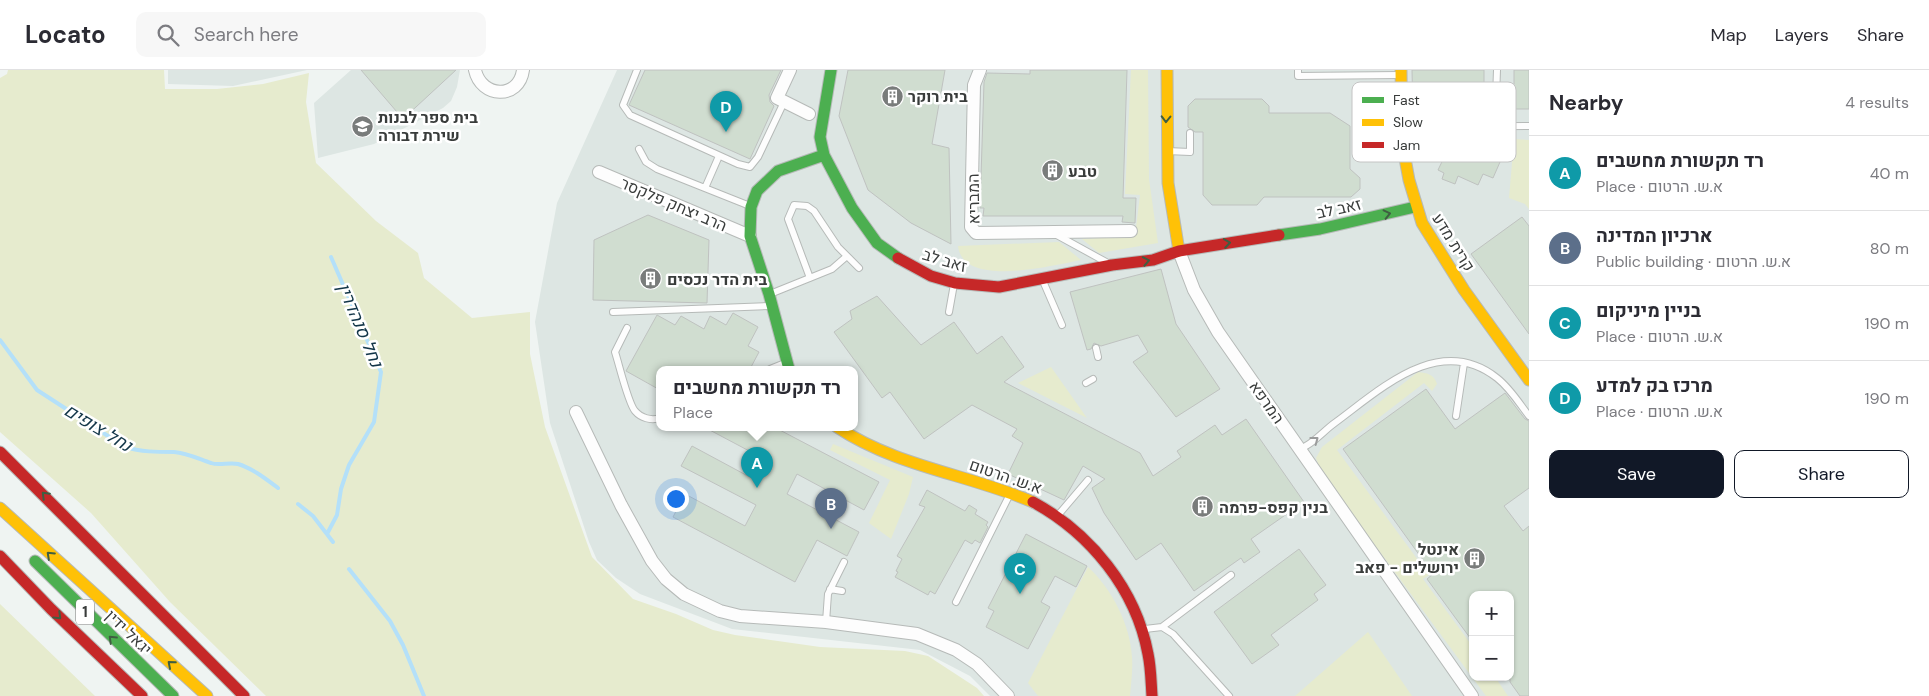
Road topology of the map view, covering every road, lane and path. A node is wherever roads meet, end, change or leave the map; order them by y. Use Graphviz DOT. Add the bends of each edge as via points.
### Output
graph roads {
  1 [pos="475,70"];
  2 [pos="523,70"];
  3 [pos="637,70"];
  4 [pos="790,70"];
  5 [pos="830,70"];
  6 [pos="980,70"];
  7 [pos="1167,70"];
  8 [pos="1298,70"];
  9 [pos="1401,73"];
  10 [pos="784,102"];
  11 [pos="809,114"];
  12 [pos="1516,126"];
  13 [pos="1529,126"];
  14 [pos="1190,133"];
  15 [pos="639,148"];
  16 [pos="1166,151"];
  17 [pos="824,155"];
  18 [pos="719,156"];
  19 [pos="1407,162"];
  20 [pos="599,172"];
  21 [pos="705,188"];
  22 [pos="751,207"];
  23 [pos="1415,207"];
  24 [pos="1131,231"];
  25 [pos="1051,232"];
  26 [pos="750,236"];
  27 [pos="1179,251"];
  28 [pos="847,256"];
  29 [pos="1112,264"];
  30 [pos="859,268"];
  31 [pos="810,278"];
  32 [pos="1042,279"];
  33 [pos="955,283"];
  34 [pos="769,294"];
  35 [pos="773,306"];
  36 [pos="613,312"];
  37 [pos="949,312"];
  38 [pos="1062,325"];
  39 [pos="627,328"];
  40 [pos="1096,348"];
  41 [pos="1098,356"];
  42 [pos="1464,363"];
  43 [pos="787,366"];
  44 [pos="1529,380"];
  45 [pos="576,412"];
  46 [pos="1456,416"];
  47 [pos="1529,416"];
  48 [pos="656,418"];
  49 [pos="845,431"];
  50 [pos="1300,449"];
  51 [pos="1,457"];
  52 [pos="1088,480"];
  53 [pos="1010,492"];
  54 [pos="0,508"];
  55 [pos="1058,516"];
  56 [pos="27,552"];
  57 [pos="0,556"];
  58 [pos="844,562"];
  59 [pos="1231,575"];
  60 [pos="830,589"];
  61 [pos="842,591"];
  62 [pos="956,602"];
  63 [pos="826,622"];
  64 [pos="1162,627"];
  65 [pos="1142,630"];
  66 [pos="142,696"];
  67 [pos="174,696"];
  68 [pos="207,696"];
  69 [pos="244,696"];
  70 [pos="1008,696"];
  71 [pos="1152,696"];
  72 [pos="1229,696"];
  73 [pos="1472,696"];
  1 -- 2 [label="street" via="487,90 503,93 516,86"];
  3 -- 18 [label="lane" via="622,105 630,115"];
  4 -- 10 [label="street" via="777,98"];
  5 -- 17 [label="main road" via="820,137"];
  6 -- 25 [label="street, המבריא" via="974,85 972,229 976,233"];
  7 -- 16 [label="main road, המרפא, one-way"];
  8 -- 9 [label="lane" via="1298,76"];
  10 -- 11 [label="street"];
  10 -- 18 [label="lane" via="750,167"];
  12 -- 13 [label="lane"];
  14 -- 16 [label="lane" via="1190,152"];
  15 -- 21 [label="lane" via="646,162 657,169"];
  16 -- 27 [label="main road, המרפא" via="1169,204"];
  17 -- 22 [label="main road" via="778,171 757,191"];
  17 -- 33 [label="main road, זאב לב" via="852,208 878,243 911,267"];
  18 -- 21 [label="lane"];
  19 -- 23 [label="main road, קרית מדע"];
  20 -- 26 [label="street, הרב יצחק פלקסר"];
  21 -- 22 [label="lane"];
  22 -- 26 [label="main road"];
  27 -- 23 [label="main road, זאב לב, one-way" via="1320,229"];
  23 -- 44 [label="main road, קרית מדע" via="1437,248"];
  24 -- 25 [label="street, המבריא"];
  25 -- 29 [label="lane"];
  26 -- 34 [label="main road"];
  27 -- 29 [label="main road, זאב לב" via="1155,249"];
  27 -- 50 [label="street, המרפא" via="1194,290 1218,332"];
  28 -- 30 [label="lane"];
  28 -- 31 [label="lane" via="832,269"];
  28 -- 31 [label="lane" via="814,212 807,206 794,205 788,220"];
  29 -- 32 [label="main road, זאב לב"];
  31 -- 34 [label="lane"];
  32 -- 33 [label="main road, זאב לב" via="999,287"];
  32 -- 38 [label="lane"];
  33 -- 37 [label="lane"];
  34 -- 35 [label="main road"];
  35 -- 36 [label="lane"];
  35 -- 43 [label="main road"];
  39 -- 48 [label="lane" via="615,352 634,410 648,418"];
  40 -- 41 [label="lane"];
  42 -- 46 [label="lane"];
  42 -- 47 [label="lane" via="1487,371 1498,379"];
  50 -- 42 [label="lane, one-way" via="1417,367 1440,361"];
  45 -- 63 [label="street" via="652,561 684,594 720,611 740,616"];
  49 -- 53 [label="main road, א.ש. הרטום" via="890,455"];
  50 -- 73 [label="street, המרפא"];
  69 -- 51 [label="main road, one-way"];
  52 -- 55 [label="lane"];
  53 -- 55 [label="main road, א.ש. הרטום"];
  53 -- 62 [label="lane"];
  68 -- 54 [label="main road, one-way"];
  55 -- 65 [label="main road, א.ש. הרטום" via="1081,535 1111,570 1127,594"];
  67 -- 56 [label="main road, יגאל ידין / 1, one-way" via="67,595"];
  57 -- 66 [label="main road, 1, one-way"];
  58 -- 60 [label="lane"];
  59 -- 64 [label="lane"];
  60 -- 61 [label="lane"];
  60 -- 63 [label="lane"];
  63 -- 70 [label="street" via="918,634 956,650 977,664"];
  64 -- 65 [label="lane"];
  64 -- 72 [label="lane" via="1173,634"];
  65 -- 71 [label="main road" via="1148,650"];
}
